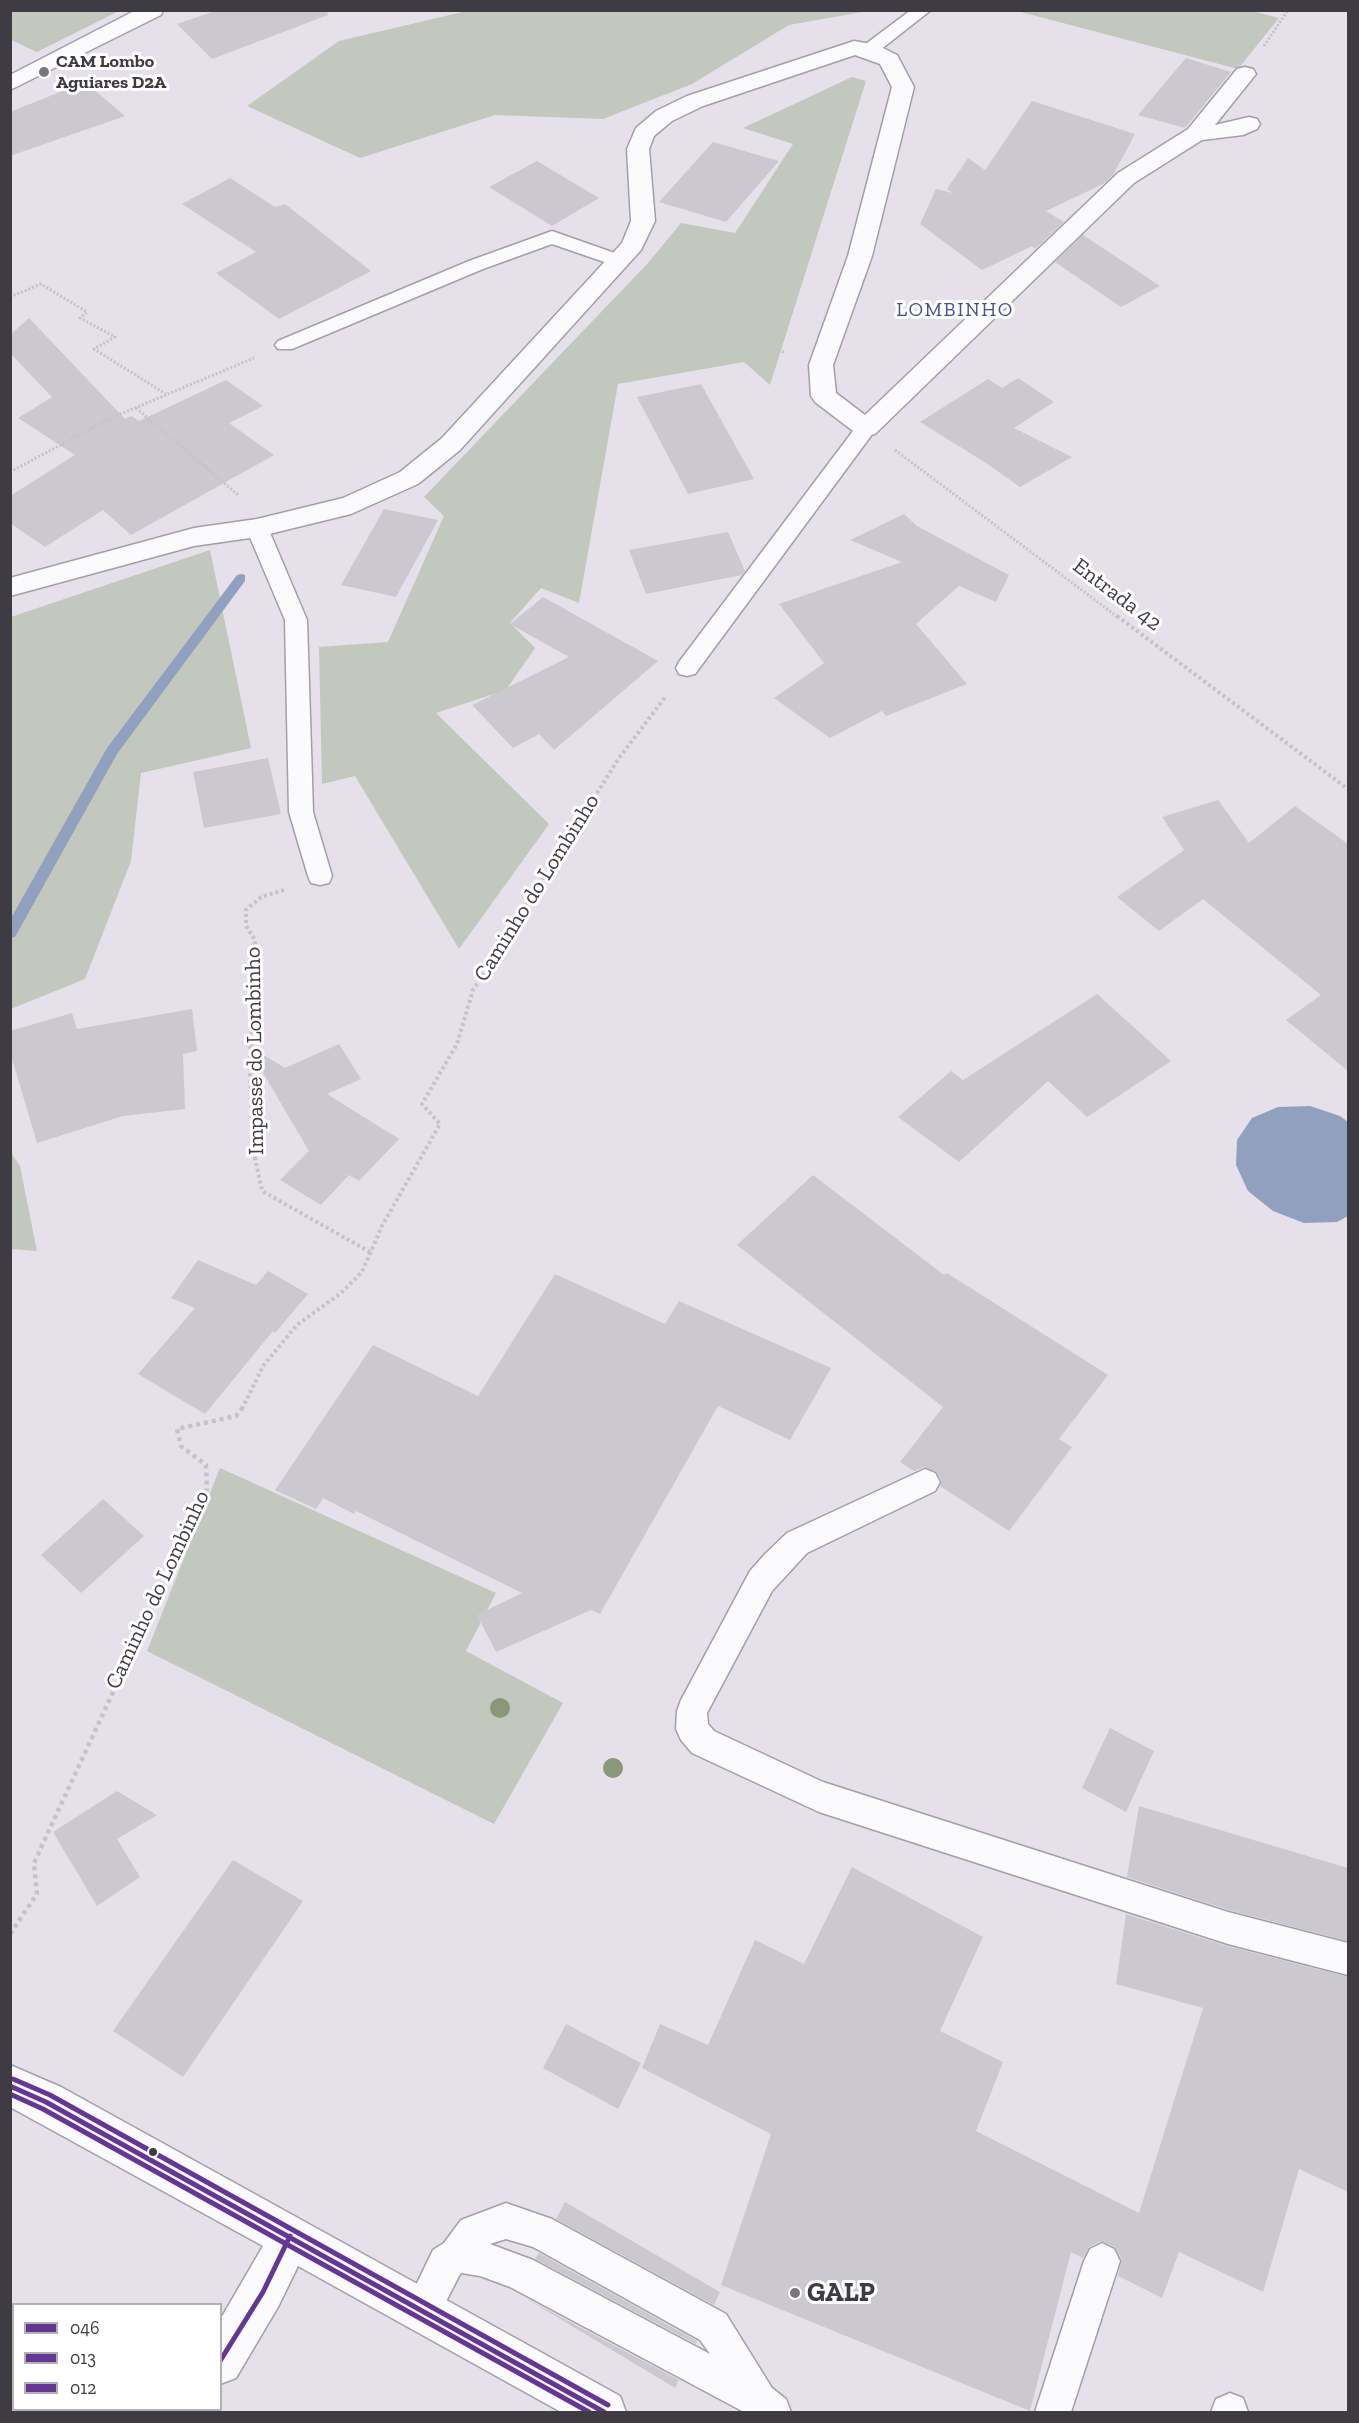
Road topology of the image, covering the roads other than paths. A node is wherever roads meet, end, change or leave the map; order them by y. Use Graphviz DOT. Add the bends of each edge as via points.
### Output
graph roads {
  1 [pos="153,10"];
  2 [pos="923,10"];
  3 [pos="869,50"];
  4 [pos="1245,74"];
  5 [pos="10,84"];
  6 [pos="1249,124"];
  7 [pos="1196,134"];
  8 [pos="618,261"];
  9 [pos="285,345"];
  10 [pos="866,428"];
  11 [pos="265,526"];
  12 [pos="10,587"];
  13 [pos="687,668"];
  14 [pos="320,876"];
  15 [pos="925,1482"];
  16 [pos="1348,1959"];
  17 [pos="10,2086"];
  18 [pos="290,2236"];
  19 [pos="456,2254"];
  20 [pos="1102,2261"];
  21 [pos="421,2312"];
  22 [pos="222,2359"];
  23 [pos="766,2406"];
  24 [pos="604,2412"];
  25 [pos="1053,2412"];
  1 -- 5 [label="street"];
  2 -- 3 [label="lane"];
  3 -- 8 [label="street" via="854,48 695,101 664,116 644,133 638,149 643,220 633,245"];
  3 -- 10 [label="street" via="889,60 903,87 860,256 821,365 824,396"];
  4 -- 7 [label="street"];
  6 -- 7 [label="street" via="1226,132"];
  7 -- 10 [label="street" via="1126,178"];
  8 -- 9 [label="lane" via="552,237"];
  8 -- 11 [label="street" via="451,444 409,478 351,505"];
  10 -- 13 [label="lane"];
  11 -- 12 [label="street" via="194,537"];
  11 -- 14 [label="lane" via="296,620 301,812"];
  15 -- 16 [label="lane" via="797,1543 761,1581 692,1711 692,1729 703,1742 819,1796 1228,1928"];
  17 -- 18 [label="street"];
  18 -- 21 [label="street"];
  18 -- 22 [label="street" via="263,2292"];
  19 -- 21 [label="lane" via="440,2273"];
  19 -- 23 [label="lane" via="520,2273"];
  19 -- 23 [label="lane" via="473,2232 506,2221 540,2231 713,2327"];
  20 -- 25 [label="lane"];
  21 -- 24 [label="street"];
}
